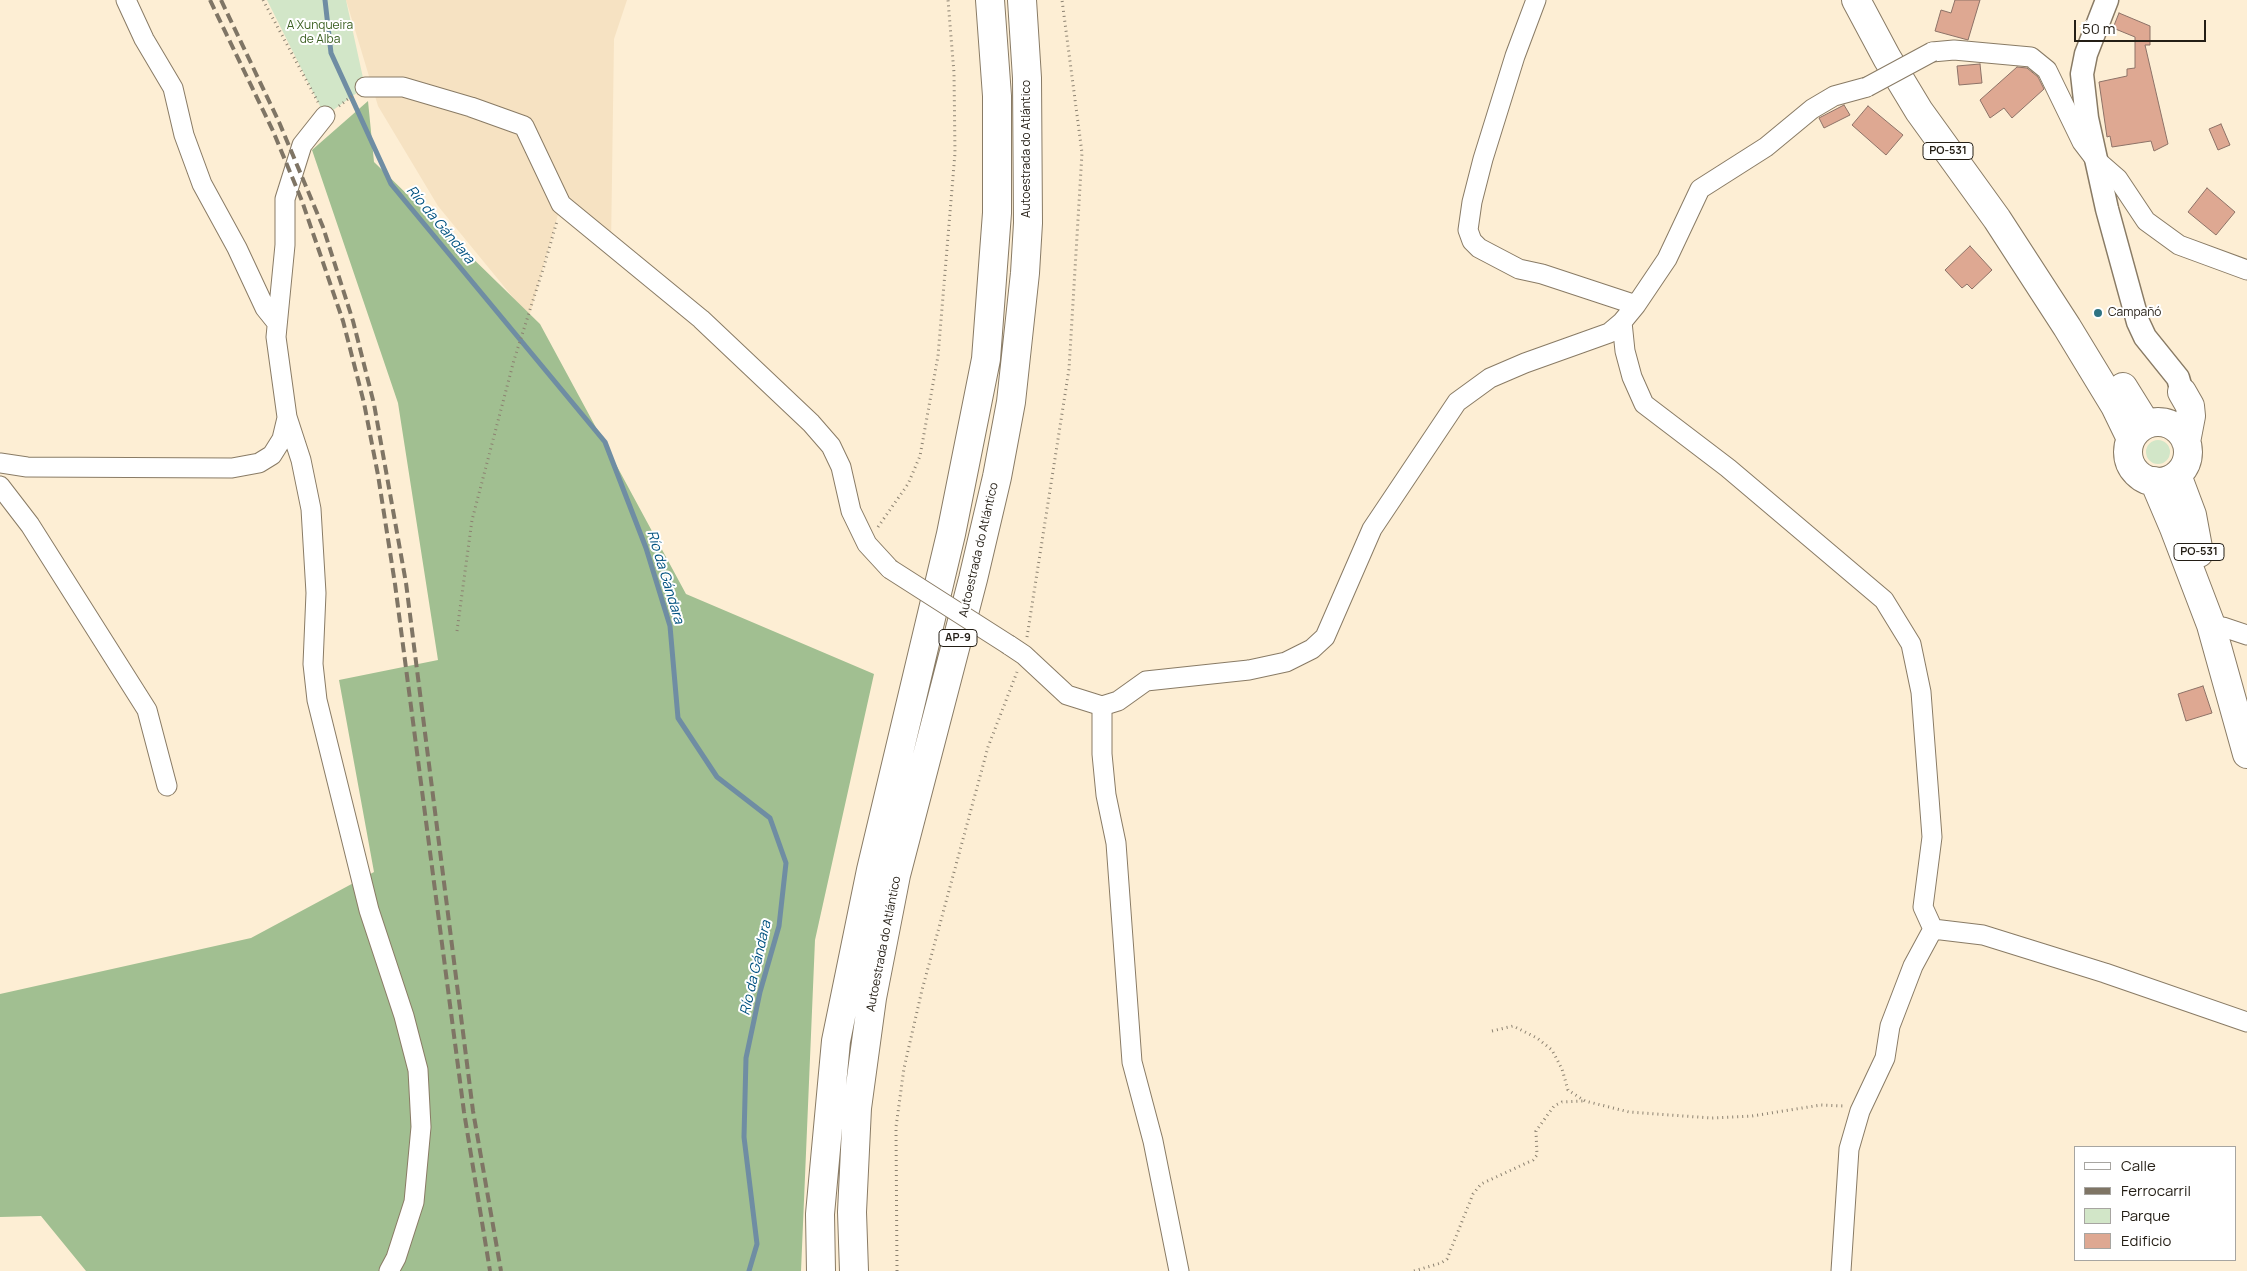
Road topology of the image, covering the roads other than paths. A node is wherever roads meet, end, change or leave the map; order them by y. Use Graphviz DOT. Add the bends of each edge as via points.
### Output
graph roads {
  1 [pos="126,0"];
  2 [pos="990,0"];
  3 [pos="1022,0"];
  4 [pos="1536,0"];
  5 [pos="1856,0"];
  6 [pos="1874,0"];
  7 [pos="2107,0"];
  8 [pos="365,87"];
  9 [pos="325,116"];
  10 [pos="2095,159"];
  11 [pos="2247,270"];
  12 [pos="1636,305"];
  13 [pos="1622,322"];
  14 [pos="277,323"];
  15 [pos="2182,392"];
  16 [pos="287,417"];
  17 [pos="2147,428"];
  18 [pos="2186,442"];
  19 [pos="0,463"];
  20 [pos="2167,478"];
  21 [pos="0,486"];
  22 [pos="2235,631"];
  23 [pos="1102,706"];
  24 [pos="2247,713"];
  25 [pos="2247,754"];
  26 [pos="166,786"];
  27 [pos="1933,929"];
  28 [pos="2247,1022"];
  29 [pos="389,1271"];
  30 [pos="821,1271"];
  31 [pos="854,1271"];
  32 [pos="1178,1271"];
  33 [pos="1841,1271"];
  1 -- 14 [label="street" via="173,88 184,135 202,184 265,308"];
  2 -- 30 [label="main road, AP-9" via="997,96 997,213 986,359 951,534 871,870 836,1041 820,1214"];
  3 -- 31 [label="main road, Autoestrada do Atlántico / AP-9" via="1027,78 1028,223 1011,402 973,579 896,875 872,998 857,1108 852,1212"];
  4 -- 12 [label="street" via="1483,159 1468,230 1472,241 1480,248 1518,269"];
  5 -- 17 [label="main road, PO-531" via="1920,111 1997,219 2115,406"];
  6 -- 17 [label="main road, PO-531" via="1914,73 2094,338"];
  7 -- 10 [label="street" via="2086,54 2082,74"];
  8 -- 23 [label="street, bridge" via="403,87 524,126 561,204 701,319 831,446 841,468 851,511 867,544 890,569 1010,645 1067,695"];
  9 -- 14 [label="street" via="302,144 285,199 286,245"];
  10 -- 11 [label="street" via="2118,179 2146,221 2162,234 2178,245"];
  10 -- 12 [label="street, bridge" via="2082,142 2047,70 2031,57 1954,50 1932,52 1867,87 1834,96 1812,109 1766,147 1700,189 1668,259"];
  10 -- 15 [label="street" via="2138,322 2145,337 2178,378"];
  12 -- 13 [label="street"];
  13 -- 23 [label="street" via="1609,334 1490,378 1458,402 1372,529 1326,637 1312,649 1286,662 1249,670 1146,681 1118,701"];
  13 -- 27 [label="street" via="1632,377 1644,404 1728,468 1884,600 1911,644 1921,692 1932,837 1922,907"];
  14 -- 16 [label="street"];
  15 -- 17 [label="main road" via="2176,406"];
  15 -- 18 [label="main road" via="2192,416"];
  16 -- 19 [label="street" via="282,439 272,455 259,463 232,468 27,467"];
  16 -- 29 [label="street" via="301,460 311,510 316,593 313,656 317,700 369,910 407,1024 418,1070 421,1126 414,1202"];
  17 -- 18 [label="main road, PO-531" via="2174,426"];
  17 -- 20 [label="main road, PO-531" via="2128,457 2137,473"];
  18 -- 20 [label="main road" via="2187,460"];
  20 -- 22 [label="main road, PO-531" via="2192,515 2199,553"];
  20 -- 25 [label="main road, PO-531" via="2174,528 2211,624"];
  21 -- 26 [label="street" via="30,525 147,710"];
  22 -- 24 [label="main road, PO-531"];
  23 -- 32 [label="street" via="1102,754 1116,843 1132,1062 1153,1141"];
  27 -- 28 [label="street" via="1984,935"];
  27 -- 33 [label="street" via="1913,966 1890,1026 1885,1058 1860,1111 1849,1149"];
}
